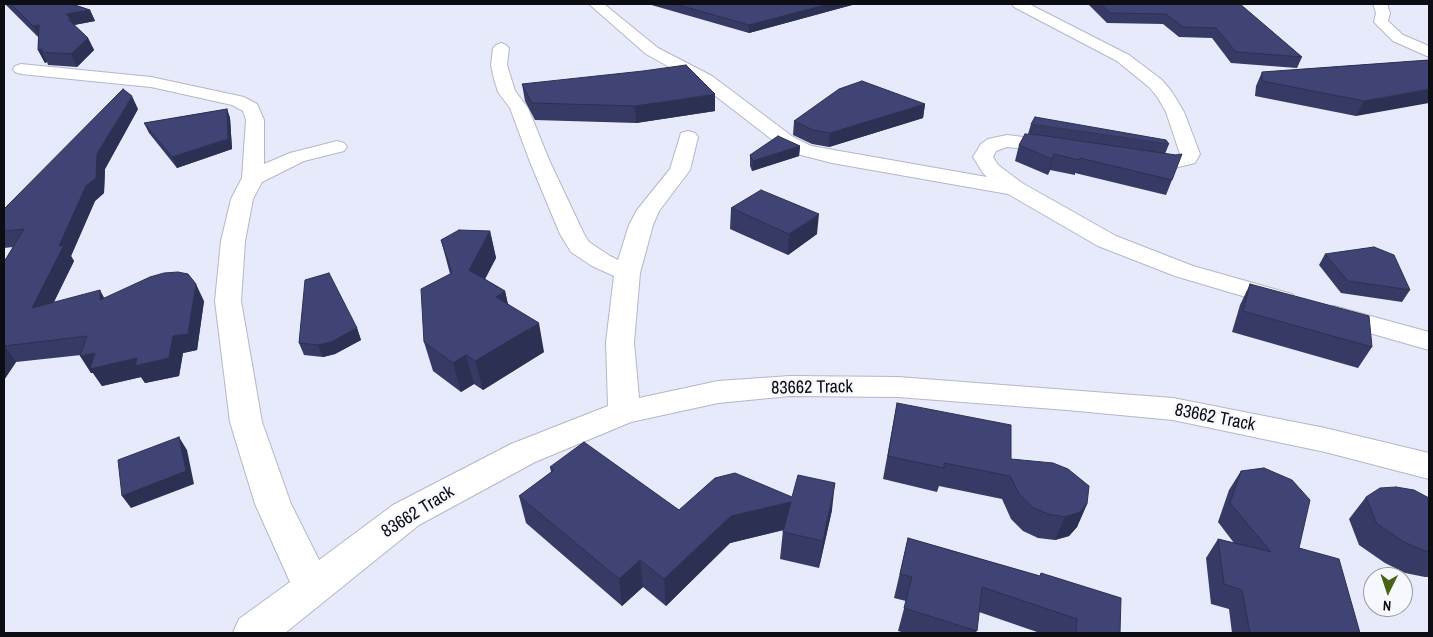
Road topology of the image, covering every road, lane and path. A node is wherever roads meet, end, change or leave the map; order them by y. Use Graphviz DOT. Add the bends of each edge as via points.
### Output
graph roads {
  1 [pos="596,4"];
  2 [pos="1019,4"];
  3 [pos="1380,4"];
  4 [pos="500,48"];
  5 [pos="1429,52"];
  6 [pos="20,69"];
  7 [pos="688,137"];
  8 [pos="337,147"];
  9 [pos="1081,150"];
  10 [pos="1118,156"];
  11 [pos="253,178"];
  12 [pos="1014,188"];
  13 [pos="627,273"];
  14 [pos="1429,341"];
  15 [pos="624,412"];
  16 [pos="1429,466"];
  17 [pos="312,587"];
  18 [pos="254,633"];
  1 -- 12 [label="street" via="652,51 706,80 786,141 804,150 832,158"];
  2 -- 10 [label="street" via="1123,58 1166,96 1190,154 1188,159 1170,163"];
  3 -- 5 [label="street" via="1381,22 1398,38"];
  4 -- 13 [label="street" via="499,65 507,92 519,108 572,234 580,248"];
  6 -- 11 [label="street" via="151,82 238,101 251,108 254,120"];
  7 -- 13 [label="street" via="680,170 648,210 641,224"];
  8 -- 11 [label="street" via="297,157"];
  9 -- 12 [label="street" via="1020,141 995,143 988,148 985,162"];
  11 -- 17 [label="street" via="242,200 233,241 228,301 235,354 249,431 273,504"];
  12 -- 14 [label="street" via="1107,241 1146,258"];
  13 -- 15 [label="street" via="620,342"];
  15 -- 16 [label="street, 83662 Track" via="718,392 790,386 898,387 1173,409 1325,440"];
  15 -- 17 [label="street, 83662 Track" via="523,453 406,515"];
  17 -- 18 [label="street, 83662 Track"];
}
